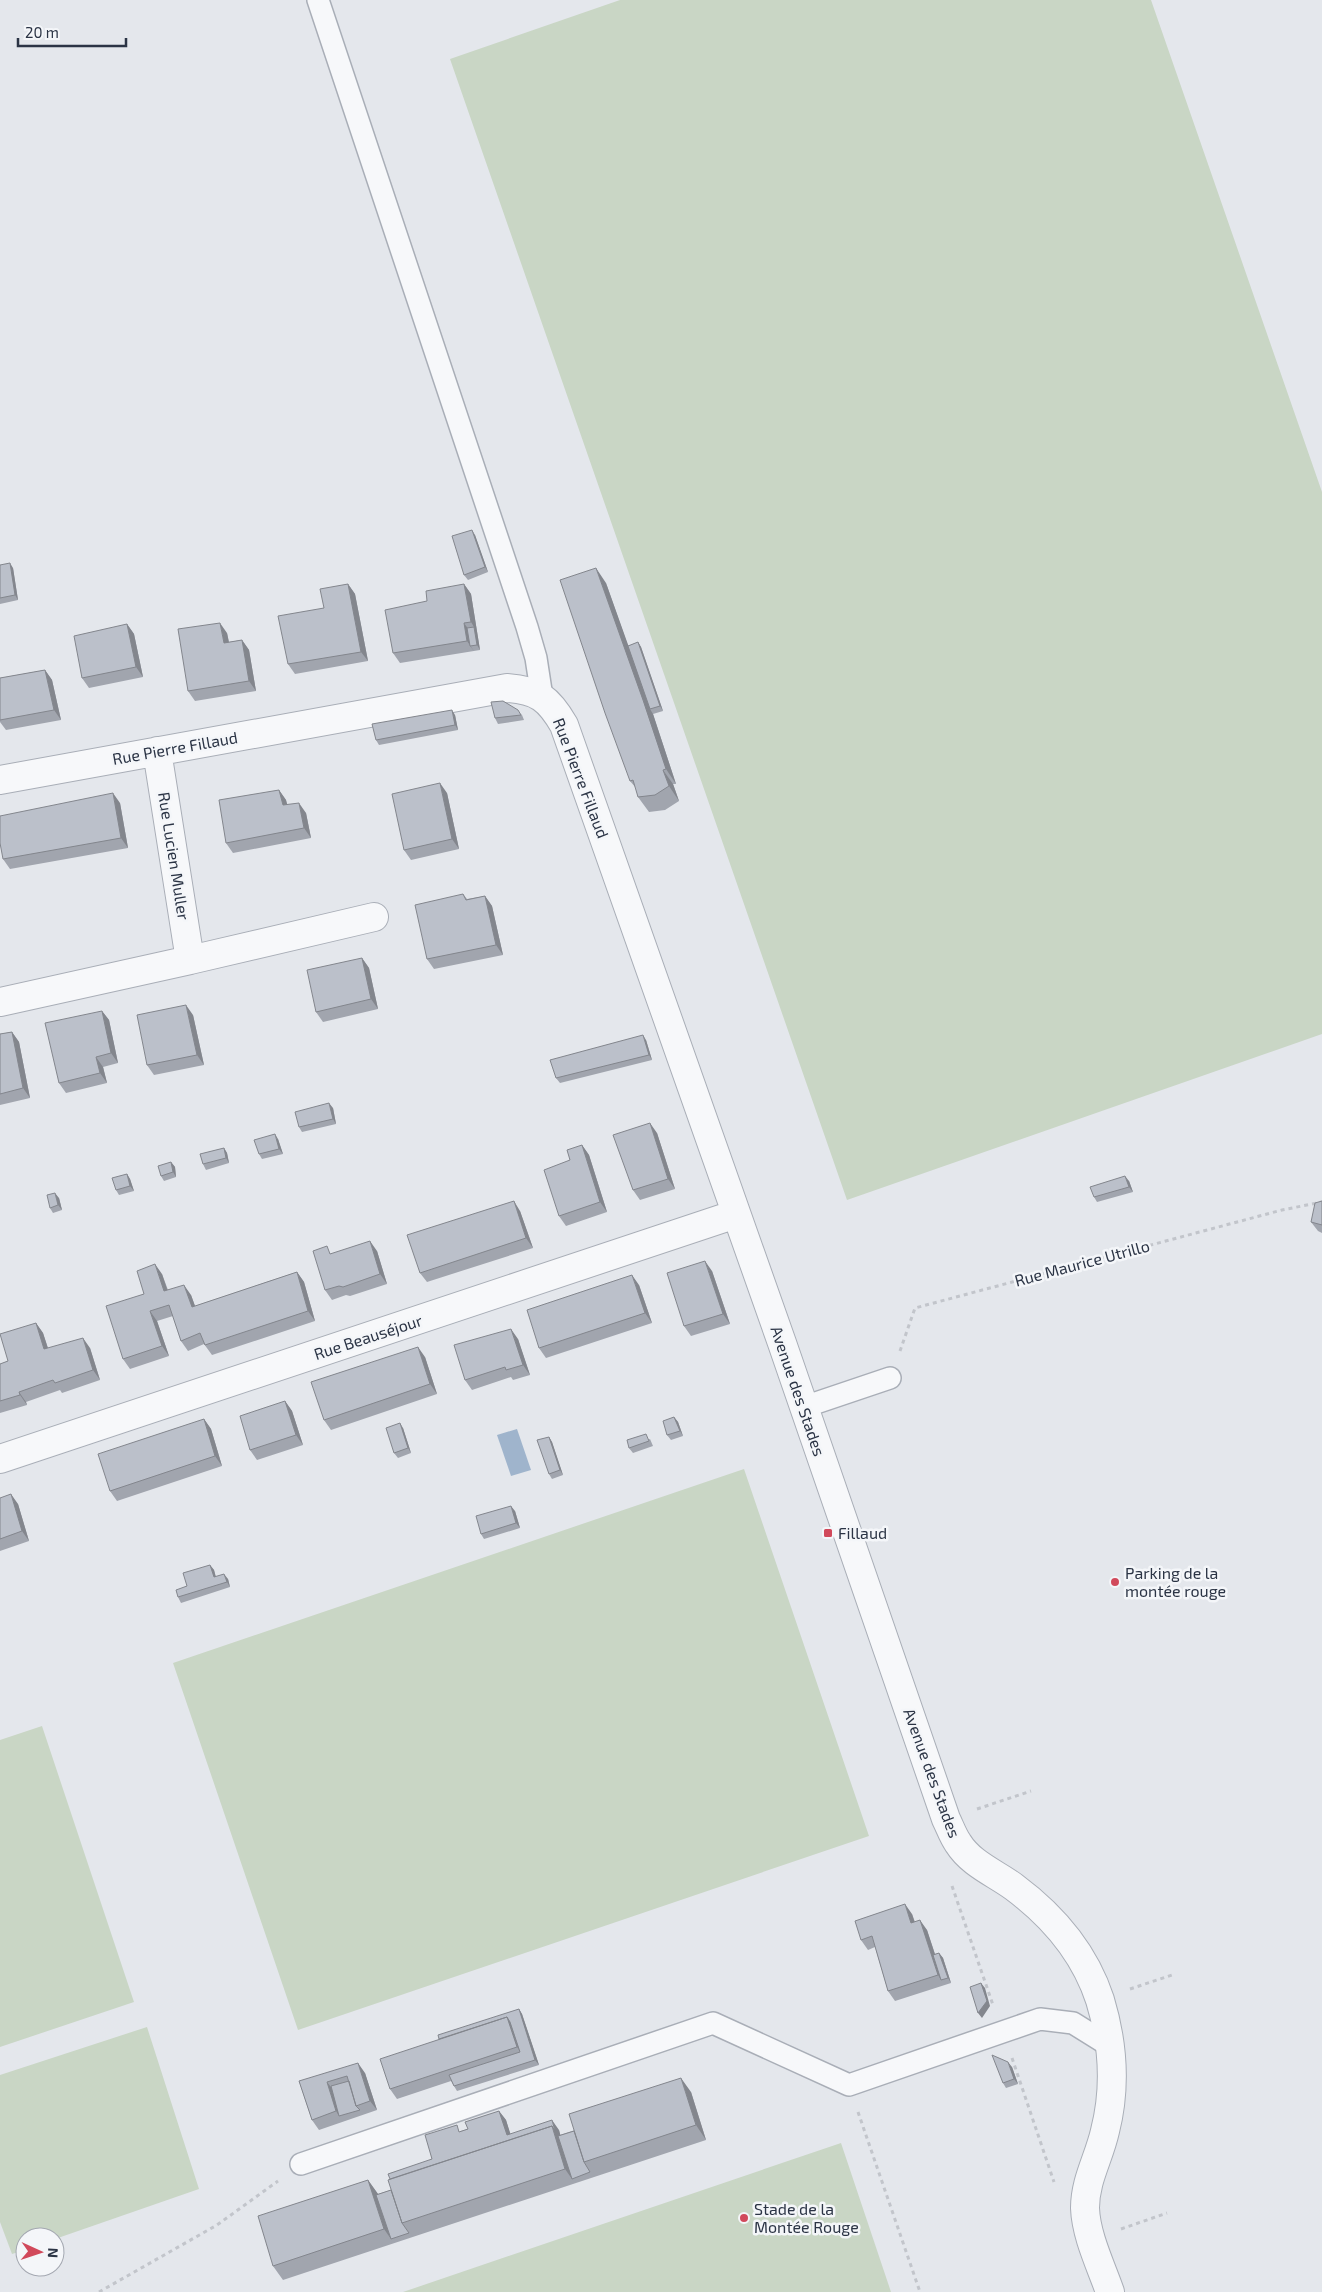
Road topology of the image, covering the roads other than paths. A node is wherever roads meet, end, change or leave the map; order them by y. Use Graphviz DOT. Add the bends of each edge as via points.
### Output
graph roads {
  1 [pos="318,0"];
  2 [pos="542,697"];
  3 [pos="157,751"];
  4 [pos="0,780"];
  5 [pos="374,917"];
  6 [pos="190,960"];
  7 [pos="0,1002"];
  8 [pos="736,1214"];
  9 [pos="890,1378"];
  10 [pos="804,1406"];
  11 [pos="0,1459"];
  12 [pos="1110,2046"];
  13 [pos="301,2164"];
  14 [pos="1110,2292"];
  1 -- 2 [label="lane" via="527,627"];
  2 -- 3 [label="street, Rue Pierre Fillaud" via="525,689 507,688"];
  2 -- 8 [label="street, Rue Pierre Fillaud" via="564,725"];
  3 -- 4 [label="street, Rue Pierre Fillaud"];
  3 -- 6 [label="street, Rue Lucien Muller"];
  5 -- 6 [label="street"];
  6 -- 7 [label="street"];
  8 -- 10 [label="street, Avenue des Stades"];
  8 -- 11 [label="street, Rue Beauséjour"];
  9 -- 10 [label="lane"];
  10 -- 12 [label="street, Avenue des Stades" via="946,1819 958,1844 974,1862 1014,1887 1048,1914 1080,1955 1100,2000"];
  12 -- 13 [label="lane" via="1074,2023 1040,2019 849,2085 713,2023"];
  12 -- 14 [label="street, Avenue des Stades" via="1111,2095 1105,2132 1089,2176 1085,2208 1091,2239"];
}
